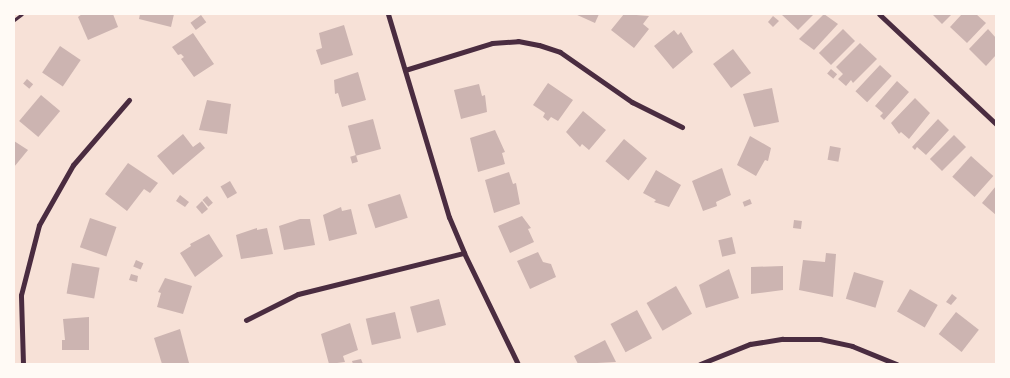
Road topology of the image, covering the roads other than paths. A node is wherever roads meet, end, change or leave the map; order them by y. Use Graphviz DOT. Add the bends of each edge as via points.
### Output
graph roads {
  1 [pos="388,14"];
  2 [pos="879,14"];
  3 [pos="405,70"];
  4 [pos="129,100"];
  5 [pos="996,124"];
  6 [pos="682,127"];
  7 [pos="464,254"];
  8 [pos="246,320"];
  9 [pos="23,364"];
  10 [pos="518,364"];
  11 [pos="700,364"];
  12 [pos="896,364"];
  1 -- 3 [label="street"];
  2 -- 5 [label="street"];
  3 -- 6 [label="street" via="492,44 518,41 539,45 560,52 632,102"];
  3 -- 7 [label="street" via="432,166"];
  4 -- 9 [label="street" via="73,165 39,225 20,296"];
  7 -- 8 [label="street" via="298,294"];
  7 -- 10 [label="street"];
  11 -- 12 [label="street" via="750,344 783,339 820,339 852,346"];
}
